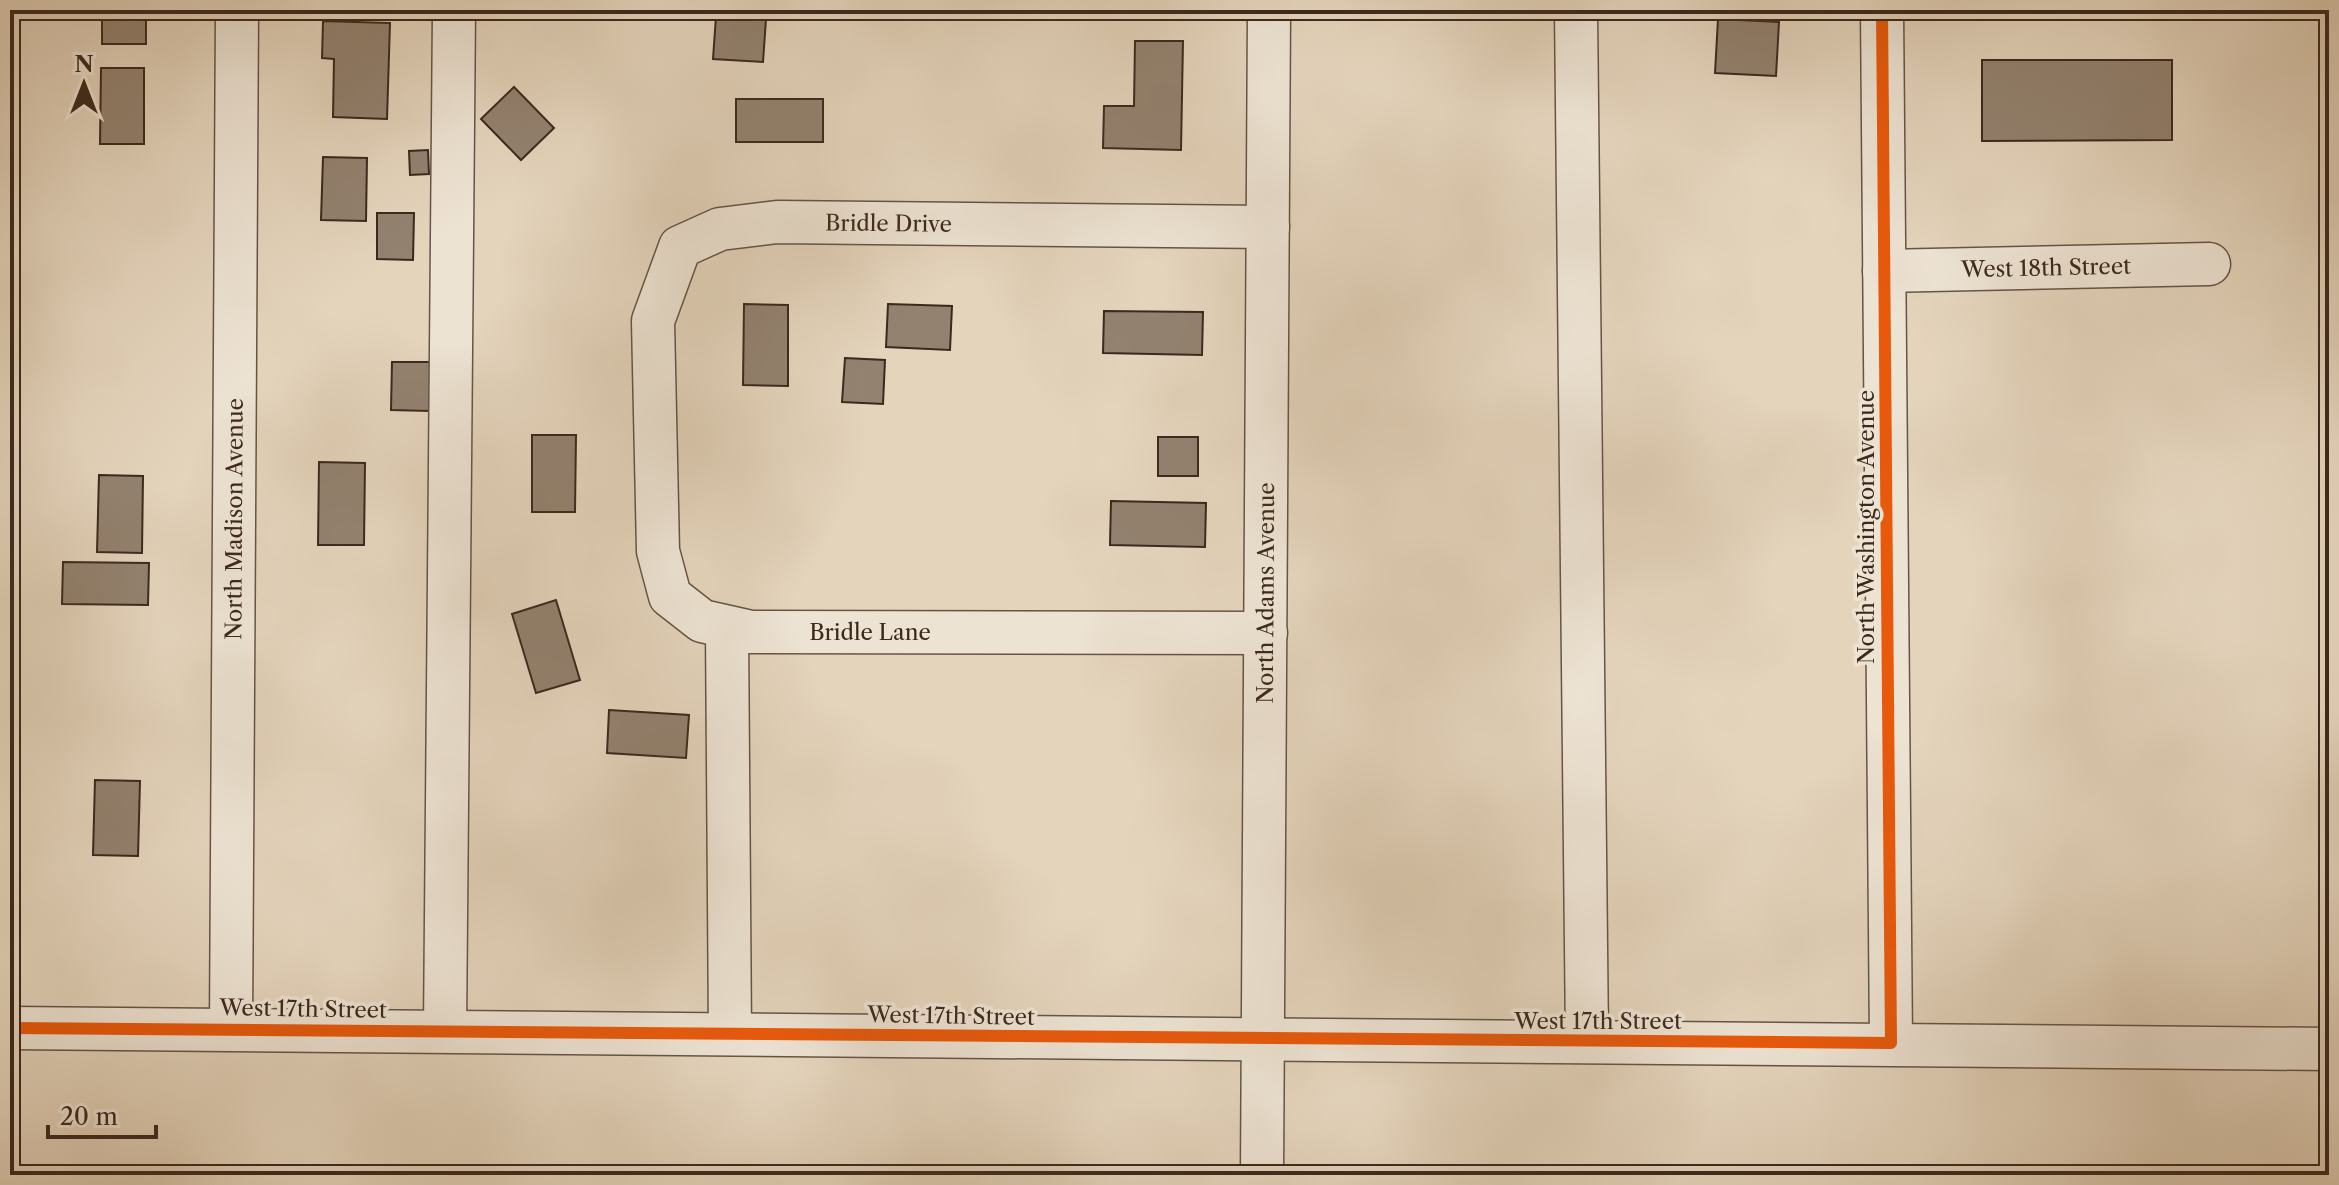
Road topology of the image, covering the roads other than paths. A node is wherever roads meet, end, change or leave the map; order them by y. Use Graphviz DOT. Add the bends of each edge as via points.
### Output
graph roads {
  1 [pos="237,10"];
  2 [pos="454,10"];
  3 [pos="1269,10"];
  4 [pos="1576,10"];
  5 [pos="1882,10"];
  6 [pos="1268,227"];
  7 [pos="2209,264"];
  8 [pos="1884,271"];
  9 [pos="655,411"];
  10 [pos="727,627"];
  11 [pos="1266,633"];
  12 [pos="10,1028"];
  13 [pos="231,1029"];
  14 [pos="445,1031"];
  15 [pos="730,1034"];
  16 [pos="1264,1039"];
  17 [pos="1587,1040"];
  18 [pos="1891,1043"];
  19 [pos="2329,1049"];
  20 [pos="1262,1175"];
  1 -- 13 [label="street, North Madison Avenue"];
  2 -- 14 [label="street"];
  3 -- 6 [label="street, North Adams Avenue"];
  4 -- 17 [label="street"];
  5 -- 8 [label="street, North Washington Avenue"];
  6 -- 9 [label="street, Bridle Drive" via="777,222 720,229 680,247 653,321"];
  6 -- 11 [label="street, North Adams Avenue"];
  7 -- 8 [label="street, West 18th Street"];
  8 -- 18 [label="street, North Washington Avenue"];
  9 -- 10 [label="street, Bridle Lane" via="658,551 670,596 702,621"];
  10 -- 11 [label="street, Bridle Lane" via="751,632"];
  10 -- 15 [label="street"];
  11 -- 16 [label="street, North Adams Avenue"];
  12 -- 13 [label="street, West 17th Street"];
  13 -- 14 [label="street, West 17th Street"];
  14 -- 15 [label="street, West 17th Street"];
  15 -- 16 [label="street, West 17th Street"];
  16 -- 17 [label="street, West 17th Street"];
  16 -- 20 [label="street, North Adams Avenue"];
  17 -- 18 [label="street, West 17th Street"];
  18 -- 19 [label="street, West 17th Street"];
}
